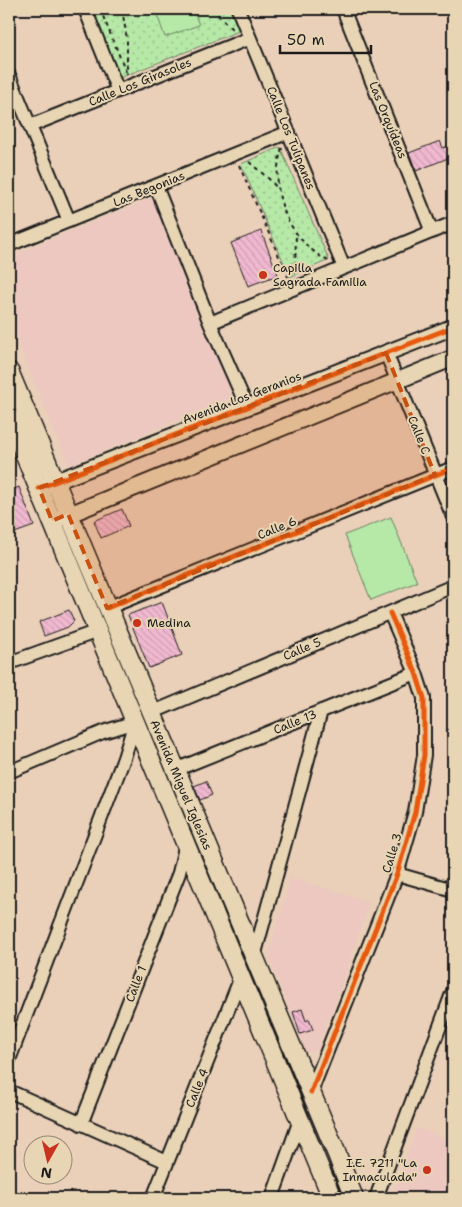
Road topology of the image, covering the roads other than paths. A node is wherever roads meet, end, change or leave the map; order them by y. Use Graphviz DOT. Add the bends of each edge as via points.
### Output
graph roads {
  1 [pos="85,9"];
  2 [pos="238,9"];
  3 [pos="343,9"];
  4 [pos="250,38"];
  5 [pos="9,76"];
  6 [pos="118,91"];
  7 [pos="30,126"];
  8 [pos="289,132"];
  9 [pos="156,186"];
  10 [pos="69,221"];
  11 [pos="453,223"];
  12 [pos="432,232"];
  13 [pos="9,245"];
  14 [pos="344,268"];
  15 [pos="210,323"];
  16 [pos="453,327"];
  17 [pos="386,353"];
  18 [pos="453,358"];
  19 [pos="9,371"];
  20 [pos="398,381"];
  21 [pos="247,407"];
  22 [pos="9,417"];
  23 [pos="14,443"];
  24 [pos="453,468"];
  25 [pos="436,475"];
  26 [pos="47,485"];
  27 [pos="453,517"];
  28 [pos="60,518"];
  29 [pos="453,586"];
  30 [pos="107,608"];
  31 [pos="390,612"];
  32 [pos="98,631"];
  33 [pos="9,663"];
  34 [pos="416,673"];
  35 [pos="321,712"];
  36 [pos="151,713"];
  37 [pos="135,722"];
  38 [pos="175,770"];
  39 [pos="9,772"];
  40 [pos="186,842"];
  41 [pos="397,874"];
  42 [pos="453,890"];
  43 [pos="254,957"];
  44 [pos="241,977"];
  45 [pos="453,991"];
  46 [pos="9,1060"];
  47 [pos="9,1091"];
  48 [pos="311,1092"];
  49 [pos="300,1120"];
  50 [pos="81,1124"];
  51 [pos="167,1162"];
  52 [pos="153,1198"];
  53 [pos="272,1198"];
  54 [pos="332,1198"];
  55 [pos="354,1198"];
  56 [pos="376,1198"];
  1 -- 6 [label="street"];
  2 -- 4 [label="street, Calle Los Tulipanes"];
  3 -- 12 [label="street, Las Orquídeas"];
  4 -- 6 [label="street, Calle Los Girasoles"];
  4 -- 8 [label="street, Calle Los Tulipanes"];
  5 -- 7 [label="street"];
  6 -- 7 [label="street, Calle Los Girasoles"];
  7 -- 10 [label="street"];
  8 -- 9 [label="street, Las Begonias"];
  8 -- 14 [label="street, Calle Los Tulipanes"];
  9 -- 10 [label="street, Las Begonias"];
  9 -- 15 [label="street"];
  10 -- 13 [label="street, Las Begonias"];
  11 -- 12 [label="street"];
  12 -- 14 [label="street"];
  14 -- 15 [label="street"];
  15 -- 21 [label="street"];
  16 -- 17 [label="street, Avenida Los Geranios"];
  17 -- 20 [label="street, Calle C"];
  17 -- 21 [label="street, Avenida Los Geranios"];
  18 -- 20 [label="street"];
  19 -- 26 [label="main road, Avenida Miguel Iglesias"];
  20 -- 25 [label="street, Calle C"];
  20 -- 28 [label="street"];
  21 -- 26 [label="street, Avenida Los Geranios"];
  22 -- 23 [label="main road, Avenida Miguel Iglesias"];
  23 -- 26 [label="main road, Avenida Miguel Iglesias"];
  24 -- 25 [label="street, Calle 6"];
  25 -- 27 [label="street, Calle C"];
  25 -- 30 [label="street, Calle 6"];
  26 -- 28 [label="main road, Avenida Miguel Iglesias"];
  28 -- 30 [label="main road, Avenida Miguel Iglesias"];
  28 -- 32 [label="main road, Avenida Miguel Iglesias"];
  29 -- 31 [label="street, Calle 5"];
  30 -- 36 [label="main road, Avenida Miguel Iglesias"];
  31 -- 34 [label="street, Calle 3"];
  31 -- 36 [label="street, Calle 5"];
  32 -- 33 [label="street"];
  32 -- 37 [label="main road, Avenida Miguel Iglesias"];
  34 -- 35 [label="street, Calle 13"];
  34 -- 41 [label="street, Calle 3" via="424,698 424,755 415,812"];
  35 -- 38 [label="street, Calle 13"];
  35 -- 43 [label="street"];
  36 -- 38 [label="main road, Avenida Miguel Iglesias"];
  37 -- 39 [label="street"];
  37 -- 40 [label="main road, Avenida Miguel Iglesias"];
  37 -- 46 [label="street"];
  38 -- 43 [label="main road, Avenida Miguel Iglesias"];
  40 -- 44 [label="main road, Avenida Miguel Iglesias"];
  40 -- 50 [label="street, Calle 1" via="179,873"];
  41 -- 42 [label="street"];
  41 -- 48 [label="street, Calle 3"];
  43 -- 48 [label="main road, Avenida Miguel Iglesias"];
  44 -- 49 [label="main road, Avenida Miguel Iglesias"];
  44 -- 51 [label="street, Calle 4"];
  45 -- 56 [label="street"];
  47 -- 50 [label="street"];
  48 -- 55 [label="main road, Avenida Miguel Iglesias"];
  49 -- 53 [label="street"];
  49 -- 54 [label="main road, Avenida Miguel Iglesias"];
  50 -- 51 [label="street"];
  51 -- 52 [label="street, Calle 4"];
}
